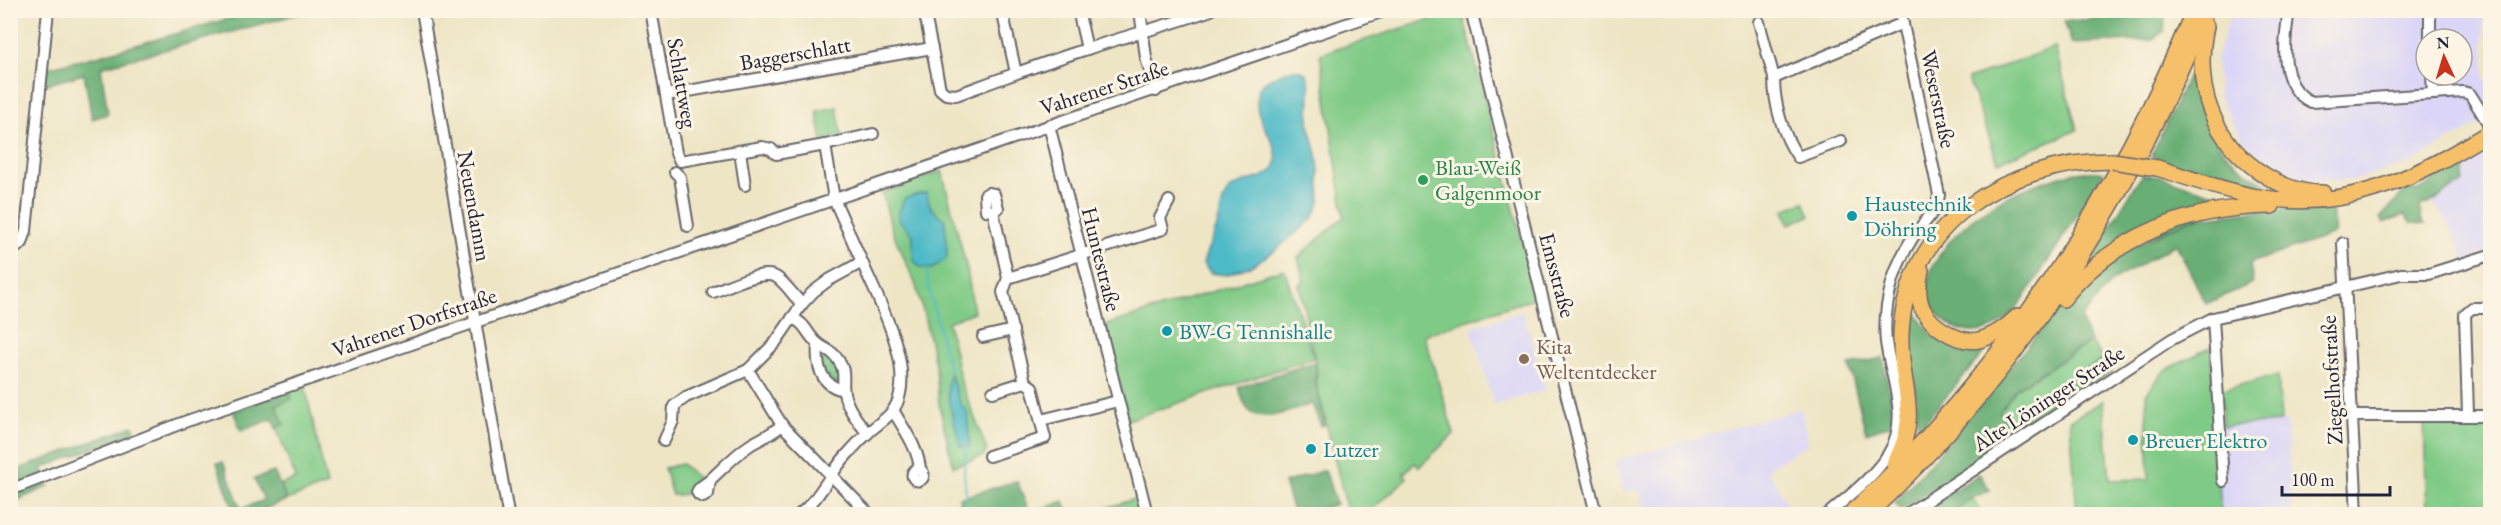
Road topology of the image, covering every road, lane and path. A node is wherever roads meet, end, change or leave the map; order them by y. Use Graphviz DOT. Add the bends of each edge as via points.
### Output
graph roads {
  1 [pos="48,10"];
  2 [pos="422,10"];
  3 [pos="651,10"];
  4 [pos="924,10"];
  5 [pos="1002,10"];
  6 [pos="1078,10"];
  7 [pos="1140,10"];
  8 [pos="1211,10"];
  9 [pos="1471,10"];
  10 [pos="1900,10"];
  11 [pos="2194,10"];
  12 [pos="2208,10"];
  13 [pos="2289,10"];
  14 [pos="2430,10"];
  15 [pos="1385,11"];
  16 [pos="1759,22"];
  17 [pos="1903,23"];
  18 [pos="2430,27"];
  19 [pos="1142,32"];
  20 [pos="932,48"];
  21 [pos="1087,49"];
  22 [pos="1016,73"];
  23 [pos="1774,78"];
  24 [pos="2433,87"];
  25 [pos="1156,91"];
  26 [pos="2433,94"];
  27 [pos="666,95"];
  28 [pos="1049,125"];
  29 [pos="2490,126"];
  30 [pos="2490,132"];
  31 [pos="873,134"];
  32 [pos="1841,141"];
  33 [pos="825,145"];
  34 [pos="740,151"];
  35 [pos="677,166"];
  36 [pos="2408,176"];
  37 [pos="746,185"];
  38 [pos="834,199"];
  39 [pos="1169,201"];
  40 [pos="2295,201"];
  41 [pos="993,211"];
  42 [pos="688,226"];
  43 [pos="2343,243"];
  44 [pos="10,252"];
  45 [pos="2490,255"];
  46 [pos="1081,256"];
  47 [pos="1923,258"];
  48 [pos="862,262"];
  49 [pos="1008,278"];
  50 [pos="2048,285"];
  51 [pos="2345,287"];
  52 [pos="713,292"];
  53 [pos="802,304"];
  54 [pos="2490,308"];
  55 [pos="792,318"];
  56 [pos="2213,318"];
  57 [pos="475,321"];
  58 [pos="1013,330"];
  59 [pos="983,337"];
  60 [pos="818,344"];
  61 [pos="2021,344"];
  62 [pos="748,370"];
  63 [pos="1026,382"];
  64 [pos="843,390"];
  65 [pos="993,392"];
  66 [pos="1118,401"];
  67 [pos="893,410"];
  68 [pos="2468,415"];
  69 [pos="2353,416"];
  70 [pos="2490,416"];
  71 [pos="1041,420"];
  72 [pos="782,425"];
  73 [pos="867,433"];
  74 [pos="664,441"];
  75 [pos="988,456"];
  76 [pos="920,470"];
  77 [pos="832,474"];
  78 [pos="710,480"];
  79 [pos="2223,481"];
  80 [pos="10,490"];
  81 [pos="508,514"];
  82 [pos="800,514"];
  83 [pos="869,514"];
  84 [pos="1147,514"];
  85 [pos="1596,514"];
  86 [pos="1828,514"];
  87 [pos="1843,514"];
  88 [pos="1850,514"];
  89 [pos="1868,514"];
  90 [pos="1907,514"];
  91 [pos="2357,514"];
  1 -- 44 [label="street" via="26,231 22,243"];
  2 -- 57 [label="street, Neuendamm"];
  3 -- 27 [label="street, Schlattweg"];
  4 -- 20 [label="street"];
  5 -- 22 [label="street"];
  6 -- 21 [label="street"];
  7 -- 19 [label="street"];
  8 -- 19 [label="street"];
  9 -- 85 [label="street, Emsstraße"];
  10 -- 17 [label="street, Weserstraße"];
  11 -- 50 [label="highway" via="2118,171"];
  12 -- 36 [label="highway" via="2201,66 2205,94 2215,123 2231,148 2251,166 2291,189 2316,193 2357,189"];
  12 -- 61 [label="highway" via="2127,180 2072,271"];
  13 -- 26 [label="street" via="2288,75 2302,98 2311,102"];
  14 -- 18 [label="street"];
  15 -- 25 [label="street, Vahrener Straße"];
  16 -- 23 [label="street"];
  17 -- 23 [label="street"];
  17 -- 86 [label="street, Weserstraße" via="1940,195 1902,258 1887,307 1886,340 1899,414 1895,438 1883,462"];
  19 -- 21 [label="street"];
  19 -- 25 [label="street"];
  20 -- 22 [label="street" via="940,89 946,94 956,95"];
  20 -- 27 [label="street, Baggerschlatt"];
  21 -- 22 [label="street"];
  23 -- 32 [label="street" via="1787,142 1798,157"];
  24 -- 26 [label="street"];
  25 -- 28 [label="street, Vahrener Straße"];
  26 -- 29 [label="street" via="2470,94"];
  27 -- 35 [label="street, Schlattweg"];
  28 -- 38 [label="street, Vahrener Straße"];
  28 -- 46 [label="street, Huntestraße"];
  30 -- 36 [label="highway"];
  31 -- 33 [label="street"];
  33 -- 34 [label="street" via="776,154 771,148 762,147"];
  33 -- 38 [label="street"];
  34 -- 35 [label="street"];
  34 -- 37 [label="street"];
  35 -- 42 [label="street, Schlattweg"];
  36 -- 40 [label="highway" via="2356,196"];
  38 -- 48 [label="street"];
  38 -- 57 [label="street, Vahrener Dorfstraße"];
  39 -- 46 [label="street" via="1160,218 1163,229"];
  40 -- 47 [label="highway, bridge" via="2235,192 2157,168 2113,161 2057,165 2002,184 1954,218"];
  40 -- 61 [label="highway" via="2281,206 2191,214 2147,232 2096,264 2032,340"];
  41 -- 49 [label="street"];
  43 -- 51 [label="street, Ziegelhofstraße"];
  45 -- 51 [label="street, Alte Löninger Straße" via="2429,274 2402,274"];
  46 -- 49 [label="street"];
  46 -- 66 [label="street, Huntestraße"];
  47 -- 50 [label="highway" via="1919,298 1924,314 1935,327 1956,338 1976,341 2001,332 2021,314 2038,290"];
  47 -- 87 [label="highway" via="1908,289 1903,311 1901,347 1910,423 1904,446 1894,464"];
  48 -- 53 [label="street" via="829,280"];
  48 -- 67 [label="street" via="902,367 902,384"];
  49 -- 58 [label="street" via="1003,292"];
  50 -- 88 [label="highway" via="1966,393"];
  51 -- 56 [label="street, Alte Löninger Straße"];
  51 -- 69 [label="street, Ziegelhofstraße"];
  52 -- 53 [label="street" via="754,277 773,275"];
  53 -- 55 [label="street"];
  54 -- 68 [label="street" via="2472,308 2465,314"];
  55 -- 60 [label="street" via="802,322"];
  55 -- 62 [label="street" via="775,343"];
  56 -- 79 [label="street"];
  56 -- 90 [label="street, Alte Löninger Straße" via="2172,339"];
  57 -- 80 [label="street, Vahrener Dorfstraße" via="187,421"];
  57 -- 81 [label="street, Neuendamm"];
  58 -- 59 [label="street"];
  58 -- 63 [label="street"];
  60 -- 64 [label="street" via="829,349 842,366"];
  60 -- 64 [label="street" via="820,373 831,386"];
  61 -- 89 [label="highway" via="1926,457"];
  62 -- 72 [label="street"];
  62 -- 74 [label="street" via="674,406 673,421"];
  63 -- 65 [label="street"];
  63 -- 71 [label="street" via="1032,387"];
  64 -- 73 [label="street" via="854,416"];
  66 -- 71 [label="street"];
  66 -- 84 [label="street, Huntestraße"];
  67 -- 73 [label="street"];
  67 -- 76 [label="street" via="919,460"];
  68 -- 69 [label="street"];
  68 -- 70 [label="street"];
  69 -- 91 [label="street, Ziegelhofstraße"];
  71 -- 75 [label="street" via="1046,438"];
  72 -- 77 [label="street"];
  72 -- 78 [label="street" via="744,450"];
  73 -- 77 [label="street"];
  77 -- 82 [label="street"];
  77 -- 83 [label="street"];
}
